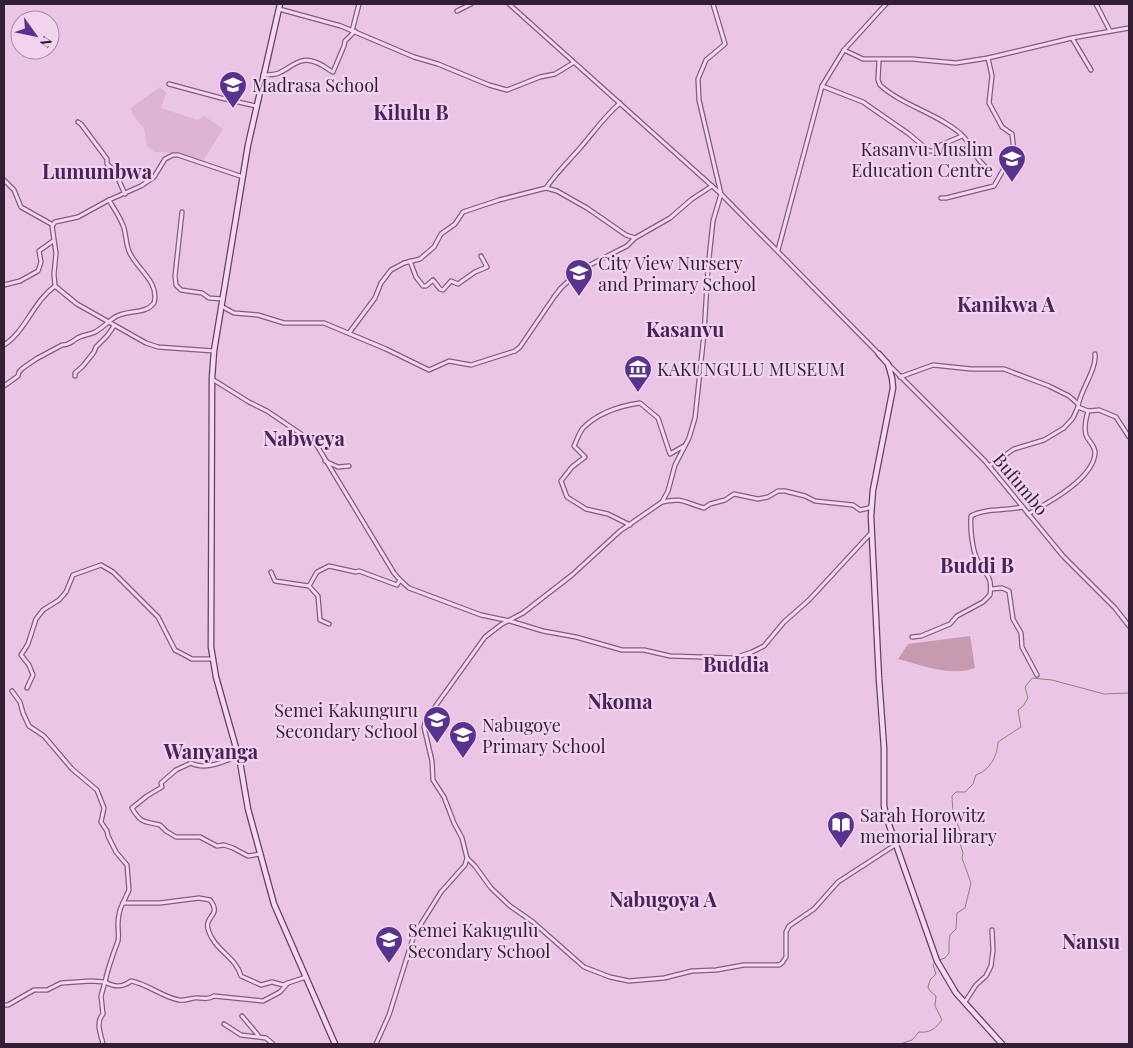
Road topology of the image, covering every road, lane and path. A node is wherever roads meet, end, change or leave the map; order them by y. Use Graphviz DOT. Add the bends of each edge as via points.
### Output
graph roads {
  1 [pos="359,4"];
  2 [pos="471,4"];
  3 [pos="509,4"];
  4 [pos="713,4"];
  5 [pos="886,4"];
  6 [pos="1096,4"];
  7 [pos="279,6"];
  8 [pos="457,11"];
  9 [pos="1129,28"];
  10 [pos="353,31"];
  11 [pos="1110,31"];
  12 [pos="1072,38"];
  13 [pos="844,50"];
  14 [pos="988,58"];
  15 [pos="879,60"];
  16 [pos="573,63"];
  17 [pos="1090,70"];
  18 [pos="263,75"];
  19 [pos="169,84"];
  20 [pos="822,86"];
  21 [pos="620,103"];
  22 [pos="256,106"];
  23 [pos="78,122"];
  24 [pos="963,136"];
  25 [pos="990,170"];
  26 [pos="243,177"];
  27 [pos="4,180"];
  28 [pos="712,186"];
  29 [pos="546,188"];
  30 [pos="125,194"];
  31 [pos="721,194"];
  32 [pos="941,198"];
  33 [pos="109,200"];
  34 [pos="182,212"];
  35 [pos="53,225"];
  36 [pos="635,238"];
  37 [pos="53,241"];
  38 [pos="778,250"];
  39 [pos="481,256"];
  40 [pos="410,261"];
  41 [pos="4,285"];
  42 [pos="55,286"];
  43 [pos="222,299"];
  44 [pos="220,305"];
  45 [pos="110,323"];
  46 [pos="114,326"];
  47 [pos="349,333"];
  48 [pos="4,345"];
  49 [pos="214,351"];
  50 [pos="879,354"];
  51 [pos="1094,354"];
  52 [pos="888,364"];
  53 [pos="75,376"];
  54 [pos="900,377"];
  55 [pos="212,378"];
  56 [pos="4,386"];
  57 [pos="1078,406"];
  58 [pos="1088,412"];
  59 [pos="1129,436"];
  60 [pos="685,446"];
  61 [pos="325,460"];
  62 [pos="349,466"];
  63 [pos="989,466"];
  64 [pos="668,491"];
  65 [pos="674,499"];
  66 [pos="662,502"];
  67 [pos="872,503"];
  68 [pos="1022,507"];
  69 [pos="1028,514"];
  70 [pos="630,525"];
  71 [pos="872,533"];
  72 [pos="271,572"];
  73 [pos="400,580"];
  74 [pos="308,586"];
  75 [pos="992,589"];
  76 [pos="501,619"];
  77 [pos="510,620"];
  78 [pos="329,624"];
  79 [pos="1129,626"];
  80 [pos="496,628"];
  81 [pos="912,637"];
  82 [pos="212,659"];
  83 [pos="1037,675"];
  84 [pos="27,688"];
  85 [pos="12,691"];
  86 [pos="238,756"];
  87 [pos="895,845"];
  88 [pos="260,854"];
  89 [pos="467,858"];
  90 [pos="123,903"];
  91 [pos="992,930"];
  92 [pos="307,977"];
  93 [pos="105,982"];
  94 [pos="288,982"];
  95 [pos="964,1003"];
  96 [pos="4,1005"];
  97 [pos="242,1016"];
  98 [pos="224,1024"];
  99 [pos="261,1036"];
  100 [pos="103,1044"];
  101 [pos="273,1044"];
  102 [pos="336,1044"];
  103 [pos="376,1044"];
  104 [pos="1002,1044"];
  1 -- 10 [label="street"];
  2 -- 8 [label="street"];
  3 -- 16 [label="street"];
  4 -- 31 [label="street" via="725,44 706,60 698,79 699,100"];
  5 -- 13 [label="street"];
  6 -- 11 [label="street"];
  7 -- 10 [label="street"];
  7 -- 18 [label="street"];
  9 -- 11 [label="street"];
  10 -- 16 [label="street" via="484,84 508,90 555,74"];
  10 -- 18 [label="street" via="345,41 333,72 317,62 304,60 280,72"];
  11 -- 12 [label="street"];
  12 -- 14 [label="street"];
  12 -- 17 [label="street"];
  13 -- 15 [label="street" via="858,58"];
  13 -- 20 [label="street"];
  14 -- 15 [label="street" via="956,63"];
  14 -- 32 [label="street" via="992,76 989,103 1002,127 1012,134 1014,151 994,186"];
  15 -- 24 [label="street" via="878,80 882,87"];
  16 -- 21 [label="street"];
  18 -- 22 [label="street"];
  19 -- 22 [label="street"];
  20 -- 24 [label="street" via="863,102 929,151"];
  20 -- 38 [label="street"];
  21 -- 28 [label="street"];
  21 -- 29 [label="street" via="554,175"];
  22 -- 26 [label="street"];
  23 -- 30 [label="street" via="107,159"];
  24 -- 25 [label="street" via="976,158"];
  26 -- 30 [label="street" via="173,155 165,159 154,177"];
  26 -- 43 [label="street"];
  27 -- 35 [label="street" via="14,190 21,207"];
  28 -- 31 [label="street"];
  28 -- 36 [label="street" via="670,218"];
  29 -- 36 [label="street" via="570,197"];
  29 -- 40 [label="street" via="463,212 441,234 434,247 420,259"];
  30 -- 33 [label="street"];
  31 -- 38 [label="street"];
  31 -- 60 [label="street" via="712,231 696,410"];
  33 -- 35 [label="street"];
  33 -- 45 [label="street" via="124,227 130,254 147,276 155,299 151,307 117,316"];
  34 -- 43 [label="street" via="176,285 181,290"];
  35 -- 37 [label="street"];
  36 -- 47 [label="street" via="620,250 580,270 561,288 520,348 510,353 470,364 449,361 429,370"];
  37 -- 41 [label="street" via="39,251 41,262 38,271"];
  37 -- 42 [label="street" via="56,252"];
  38 -- 50 [label="street"];
  39 -- 40 [label="street" via="487,267 458,284 451,281 443,290 432,280 423,286"];
  40 -- 47 [label="street" via="392,270 381,283 376,298"];
  42 -- 45 [label="street" via="70,300"];
  42 -- 48 [label="street" via="44,294 16,335"];
  43 -- 44 [label="street"];
  44 -- 47 [label="street" via="234,313 258,315 291,324 324,323"];
  44 -- 49 [label="street"];
  45 -- 46 [label="street"];
  45 -- 56 [label="street" via="36,359"];
  46 -- 49 [label="street" via="151,345"];
  46 -- 53 [label="street"];
  49 -- 55 [label="street"];
  50 -- 52 [label="street"];
  51 -- 57 [label="street" via="1095,360"];
  52 -- 54 [label="street, Bufumbo"];
  52 -- 67 [label="street" via="893,388"];
  54 -- 57 [label="street" via="933,365 1004,368 1069,396"];
  54 -- 63 [label="street, Bufumbo"];
  55 -- 61 [label="street" via="308,438 316,444"];
  55 -- 82 [label="street"];
  57 -- 58 [label="street"];
  57 -- 63 [label="street" via="1064,428 1044,440 1014,449"];
  58 -- 59 [label="street" via="1099,410 1116,417"];
  58 -- 69 [label="street" via="1086,436 1095,454 1088,470 1066,491"];
  60 -- 64 [label="street" via="675,465"];
  60 -- 70 [label="street" via="670,454 658,418 640,404 618,406 583,429 574,446 585,456 561,481 567,497 586,509 608,514"];
  61 -- 62 [label="street" via="338,467"];
  61 -- 73 [label="street"];
  63 -- 68 [label="street, Bufumbo"];
  64 -- 65 [label="street"];
  64 -- 66 [label="street"];
  65 -- 66 [label="street"];
  65 -- 67 [label="street" via="704,508 734,494 758,499 785,491 815,500 853,505 860,510 869,508"];
  66 -- 70 [label="street"];
  67 -- 71 [label="street"];
  68 -- 69 [label="street, Bufumbo"];
  68 -- 75 [label="street" via="971,516 976,556 989,576"];
  69 -- 79 [label="street, Bufumbo"];
  70 -- 77 [label="street" via="572,575"];
  71 -- 77 [label="street" via="768,642 734,658 670,656 644,650 622,650"];
  71 -- 87 [label="street" via="884,748 884,806"];
  72 -- 74 [label="street" via="275,582"];
  73 -- 74 [label="street" via="397,584 359,571 331,566 319,570"];
  73 -- 76 [label="street" via="424,595"];
  74 -- 78 [label="street" via="318,596 320,620"];
  75 -- 81 [label="street" via="983,602 965,610 950,624"];
  75 -- 83 [label="street" via="1009,591 1022,647"];
  76 -- 77 [label="street"];
  76 -- 80 [label="street"];
  77 -- 80 [label="street"];
  80 -- 89 [label="street" via="485,637 458,673 424,725 433,780 462,838"];
  82 -- 84 [label="street" via="192,658 175,650 158,617 113,572 101,565 73,575 66,592 36,619 21,655 33,675"];
  82 -- 86 [label="street"];
  85 -- 90 [label="street" via="29,726 44,736 72,769 96,790 104,808 101,822 126,865 129,890"];
  86 -- 88 [label="street"];
  86 -- 88 [label="street" via="198,767 191,763 176,770 161,783 162,787 132,808 144,822 160,825 176,836 200,837 248,856"];
  87 -- 89 [label="street" via="838,882 814,909 789,926 786,957 779,965 744,965 629,981 580,965 533,922 510,906"];
  87 -- 95 [label="street" via="937,961"];
  88 -- 92 [label="street" via="278,916"];
  89 -- 103 [label="street" via="414,935 390,1015"];
  90 -- 93 [label="street" via="118,914 118,940"];
  90 -- 94 [label="street" via="210,900 215,911 207,926 209,933 238,965 242,976 261,985"];
  91 -- 95 [label="street" via="991,966"];
  92 -- 94 [label="street"];
  92 -- 102 [label="street"];
  93 -- 94 [label="street" via="113,986 139,982 186,1001 198,997 208,1000 214,996 262,1001 272,998"];
  93 -- 96 [label="street" via="61,983 47,990 34,990"];
  93 -- 100 [label="street" via="101,996 103,1014 98,1025"];
  95 -- 104 [label="street"];
  97 -- 99 [label="street"];
  98 -- 99 [label="street" via="241,1035"];
  99 -- 101 [label="street"];
}
